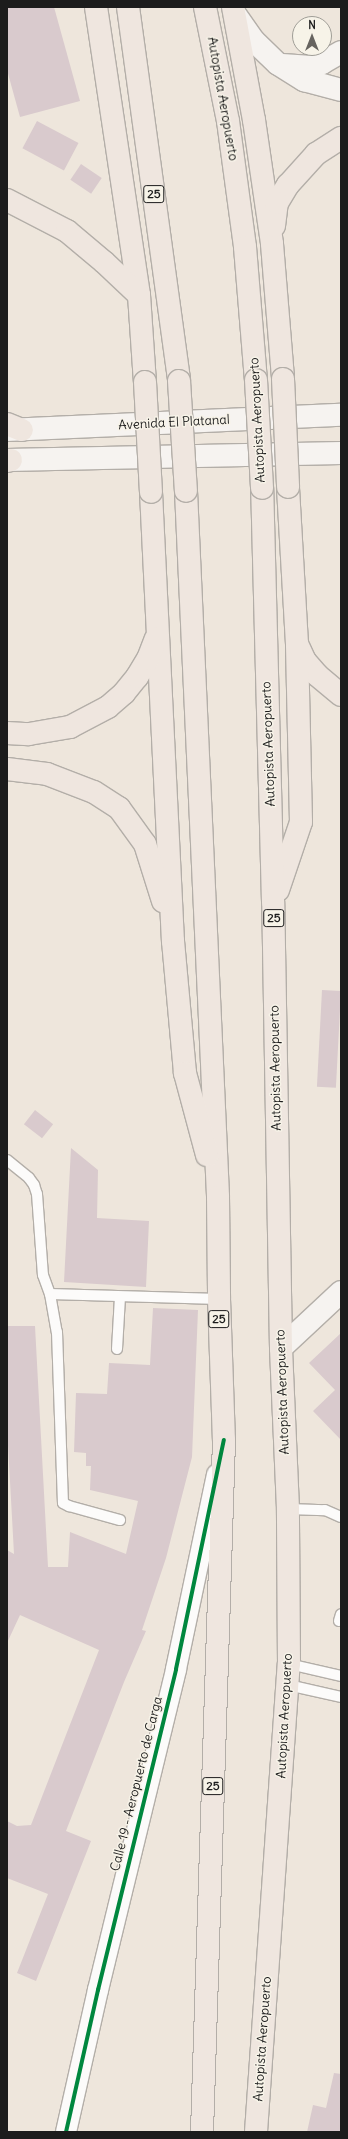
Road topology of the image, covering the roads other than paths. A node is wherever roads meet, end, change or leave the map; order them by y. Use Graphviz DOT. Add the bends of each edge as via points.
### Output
graph roads {
  1 [pos="96,7"];
  2 [pos="128,7"];
  3 [pos="205,7"];
  4 [pos="234,11"];
  5 [pos="341,52"];
  6 [pos="278,64"];
  7 [pos="341,90"];
  8 [pos="341,138"];
  9 [pos="7,200"];
  10 [pos="272,244"];
  11 [pos="139,295"];
  12 [pos="341,415"];
  13 [pos="12,428"];
  14 [pos="341,452"];
  15 [pos="8,460"];
  16 [pos="157,619"];
  17 [pos="297,644"];
  18 [pos="341,695"];
  19 [pos="7,733"];
  20 [pos="7,770"];
  21 [pos="273,902"];
  22 [pos="174,940"];
  23 [pos="7,1160"];
  24 [pos="218,1197"];
  25 [pos="341,1292"];
  26 [pos="50,1294"];
  27 [pos="120,1297"];
  28 [pos="219,1299"];
  29 [pos="281,1348"];
  30 [pos="117,1349"];
  31 [pos="224,1440"];
  32 [pos="288,1509"];
  33 [pos="341,1516"];
  34 [pos="120,1520"];
  35 [pos="288,1675"];
  36 [pos="341,1676"];
  37 [pos="341,1697"];
  38 [pos="66,2132"];
  39 [pos="202,2132"];
  40 [pos="256,2132"];
  1 -- 11 [label="highway"];
  2 -- 24 [label="highway, 25, bridge" via="179,381"];
  3 -- 21 [label="highway, Autopista Aeropuerto / 25, bridge" via="228,121 245,247 256,380 262,488"];
  4 -- 6 [label="main road" via="254,41"];
  4 -- 10 [label="highway" via="254,120"];
  5 -- 6 [label="main road" via="322,63 308,67"];
  6 -- 7 [label="main road" via="304,80"];
  8 -- 10 [label="highway" via="316,154 288,185 277,203"];
  9 -- 11 [label="highway" via="67,231"];
  10 -- 17 [label="highway, bridge" via="283,379"];
  11 -- 16 [label="highway, bridge"];
  12 -- 13 [label="main road, Avenida El Platanal"];
  14 -- 15 [label="main road"];
  16 -- 19 [label="highway" via="156,639 148,659 133,682 108,707 70,727 29,734"];
  16 -- 22 [label="highway"];
  17 -- 18 [label="highway" via="305,661 317,676"];
  17 -- 21 [label="highway" via="301,822"];
  20 -- 22 [label="highway" via="47,774 94,792 119,808 145,844"];
  21 -- 29 [label="highway, Autopista Aeropuerto / 25"];
  22 -- 24 [label="highway" via="185,1073"];
  23 -- 26 [label="lane" via="30,1178 34,1185 43,1275"];
  24 -- 28 [label="highway, 25"];
  25 -- 29 [label="main road"];
  26 -- 27 [label="lane"];
  26 -- 34 [label="lane" via="56,1332 63,1503"];
  27 -- 28 [label="lane"];
  27 -- 30 [label="lane"];
  28 -- 31 [label="highway, 25"];
  29 -- 32 [label="highway, Autopista Aeropuerto / 25"];
  31 -- 38 [label="street, Calle 19 - Aeropuerto de Carga" via="176,1669"];
  31 -- 39 [label="highway, 25"];
  32 -- 33 [label="lane" via="325,1510"];
  32 -- 35 [label="highway, Autopista Aeropuerto / 25"];
  35 -- 36 [label="lane"];
  35 -- 37 [label="lane"];
  35 -- 40 [label="highway, Autopista Aeropuerto / 25"];
}
